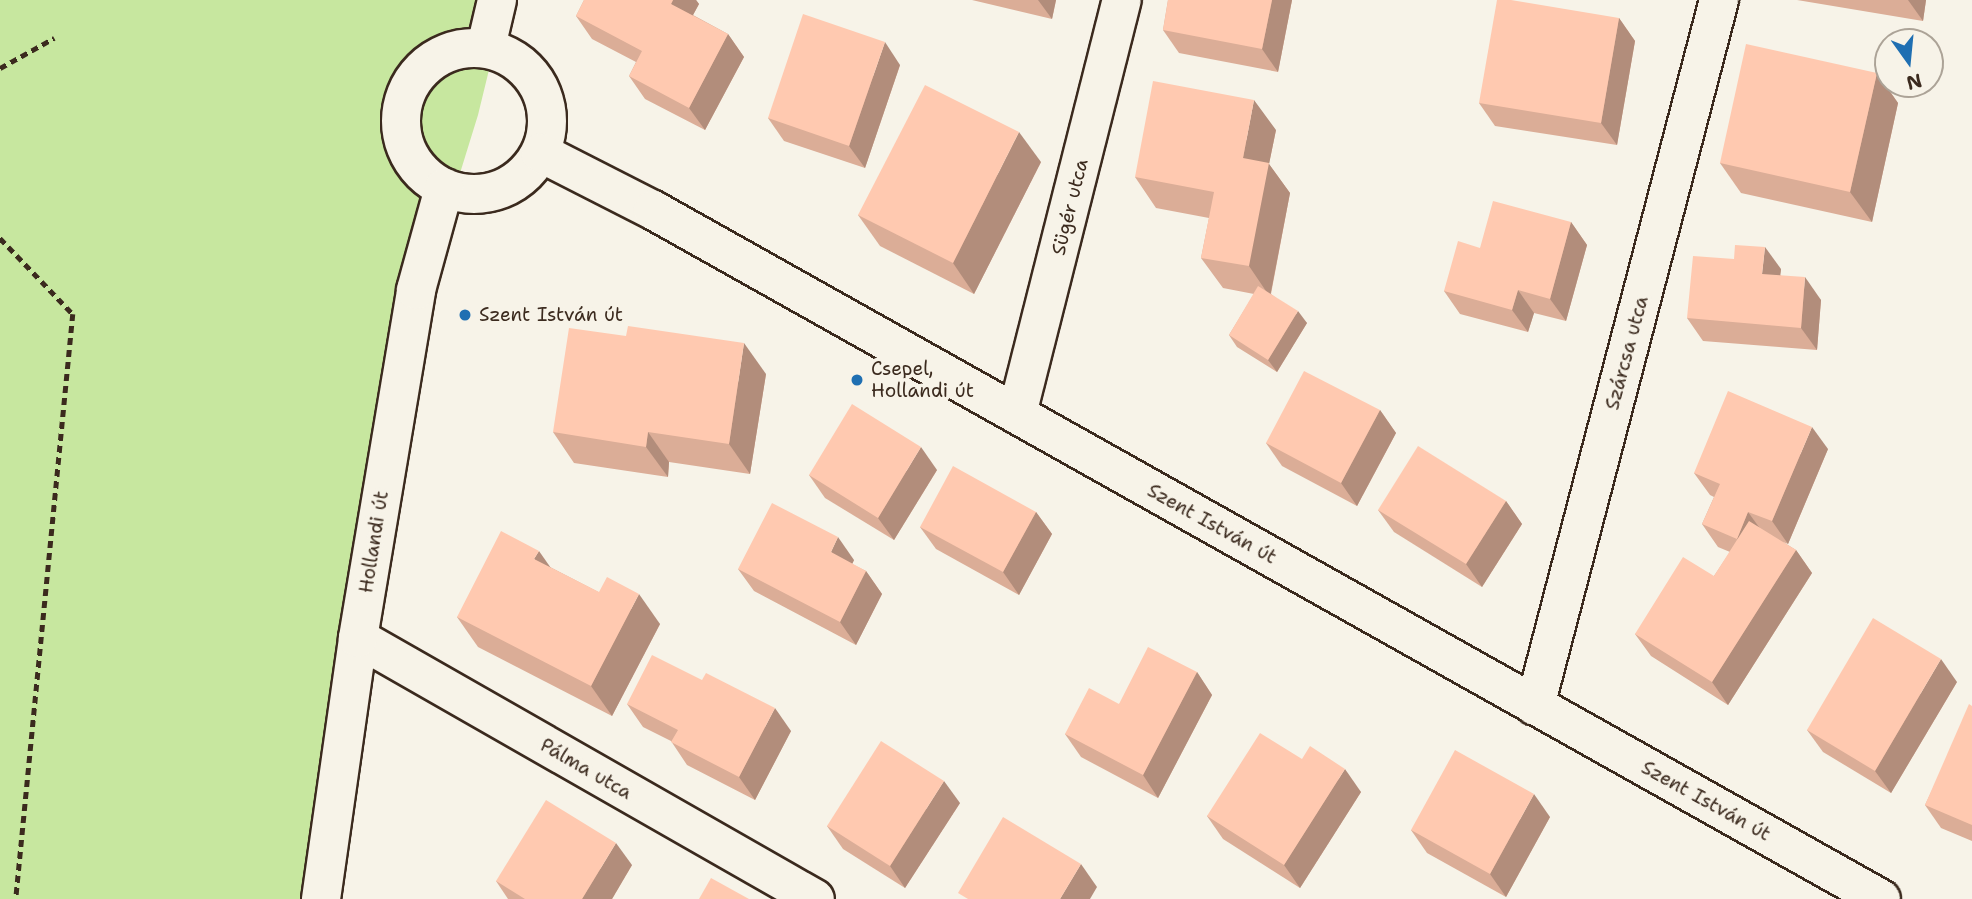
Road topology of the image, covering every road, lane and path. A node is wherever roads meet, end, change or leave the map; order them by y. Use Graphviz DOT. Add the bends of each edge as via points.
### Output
graph roads {
  1 [pos="497,0"];
  2 [pos="1122,0"];
  3 [pos="1719,0"];
  4 [pos="54,37"];
  5 [pos="486,47"];
  6 [pos="0,68"];
  7 [pos="541,153"];
  8 [pos="444,188"];
  9 [pos="0,238"];
  10 [pos="1017,414"];
  11 [pos="358,638"];
  12 [pos="1535,706"];
  13 [pos="16,899"];
  14 [pos="321,899"];
  15 [pos="815,899"];
  16 [pos="1881,899"];
  1 -- 5 [label="street"];
  2 -- 10 [label="street, Sügér utca"];
  3 -- 12 [label="street, Szárcsa utca"];
  4 -- 6 [label="path"];
  5 -- 7 [label="street" via="516,60 538,86 547,127"];
  5 -- 8 [label="street" via="454,51 433,61 414,77 400,109 403,145 420,171"];
  7 -- 8 [label="street" via="519,180 489,195"];
  7 -- 10 [label="street, Szent István út" via="653,210"];
  8 -- 11 [label="street, Hollandi út" via="416,290"];
  9 -- 13 [label="path" via="73,314"];
  10 -- 12 [label="street, Szent István út"];
  11 -- 14 [label="street, Hollandi út"];
  11 -- 15 [label="street, Pálma utca"];
  12 -- 16 [label="street, Szent István út"];
}
